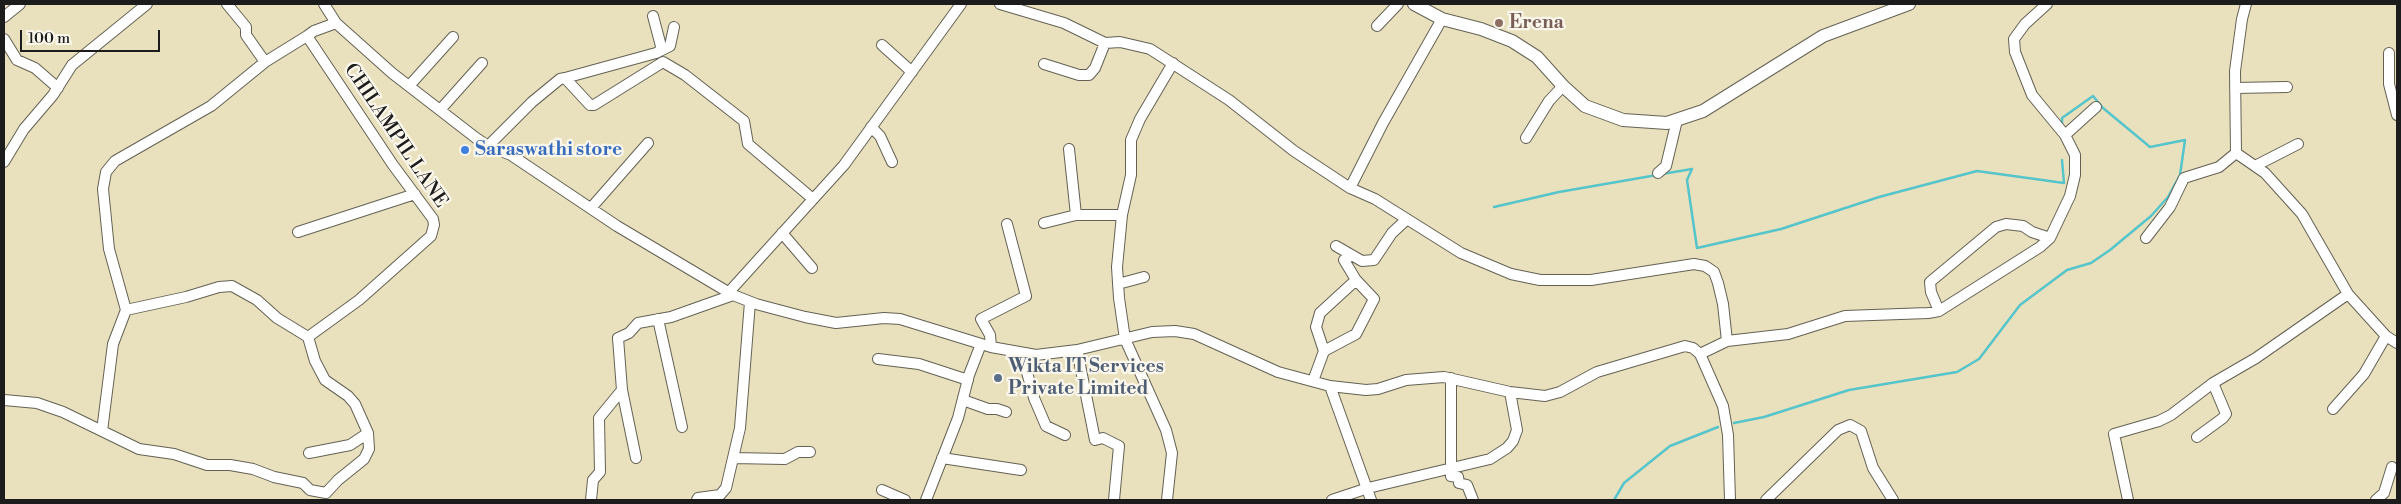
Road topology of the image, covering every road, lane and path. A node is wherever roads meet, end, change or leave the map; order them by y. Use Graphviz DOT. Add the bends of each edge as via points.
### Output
graph roads {
  1 [pos="20,4"];
  2 [pos="147,4"];
  3 [pos="227,4"];
  4 [pos="324,4"];
  5 [pos="961,4"];
  6 [pos="1001,4"];
  7 [pos="1398,4"];
  8 [pos="1414,4"];
  9 [pos="1909,4"];
  10 [pos="2047,4"];
  11 [pos="2246,4"];
  12 [pos="653,16"];
  13 [pos="4,17"];
  14 [pos="1442,19"];
  15 [pos="336,22"];
  16 [pos="1377,26"];
  17 [pos="674,27"];
  18 [pos="307,36"];
  19 [pos="453,37"];
  20 [pos="4,39"];
  21 [pos="1105,43"];
  22 [pos="882,45"];
  23 [pos="658,51"];
  24 [pos="2389,53"];
  25 [pos="265,62"];
  26 [pos="482,63"];
  27 [pos="1173,63"];
  28 [pos="658,64"];
  29 [pos="1044,64"];
  30 [pos="912,72"];
  31 [pos="565,78"];
  32 [pos="409,86"];
  33 [pos="1563,86"];
  34 [pos="2287,87"];
  35 [pos="58,88"];
  36 [pos="2235,88"];
  37 [pos="2096,107"];
  38 [pos="440,110"];
  39 [pos="2397,115"];
  40 [pos="1677,120"];
  41 [pos="871,127"];
  42 [pos="2066,135"];
  43 [pos="1526,138"];
  44 [pos="648,143"];
  45 [pos="2298,144"];
  46 [pos="488,146"];
  47 [pos="1069,150"];
  48 [pos="2236,153"];
  49 [pos="4,162"];
  50 [pos="892,162"];
  51 [pos="2256,166"];
  52 [pos="1658,172"];
  53 [pos="1350,188"];
  54 [pos="415,194"];
  55 [pos="813,199"];
  56 [pos="591,208"];
  57 [pos="1076,215"];
  58 [pos="1122,215"];
  59 [pos="1407,218"];
  60 [pos="1044,222"];
  61 [pos="1007,224"];
  62 [pos="298,232"];
  63 [pos="782,233"];
  64 [pos="2050,238"];
  65 [pos="2146,238"];
  66 [pos="1336,246"];
  67 [pos="1352,255"];
  68 [pos="812,268"];
  69 [pos="1144,277"];
  70 [pos="1356,280"];
  71 [pos="1118,284"];
  72 [pos="731,293"];
  73 [pos="2348,294"];
  74 [pos="750,302"];
  75 [pos="126,310"];
  76 [pos="1939,311"];
  77 [pos="658,319"];
  78 [pos="2386,336"];
  79 [pos="308,337"];
  80 [pos="1125,339"];
  81 [pos="1727,341"];
  82 [pos="2397,343"];
  83 [pos="981,344"];
  84 [pos="991,347"];
  85 [pos="1078,350"];
  86 [pos="1324,351"];
  87 [pos="1022,354"];
  88 [pos="1700,354"];
  89 [pos="878,359"];
  90 [pos="1451,378"];
  91 [pos="968,380"];
  92 [pos="1313,381"];
  93 [pos="2213,383"];
  94 [pos="1330,386"];
  95 [pos="622,390"];
  96 [pos="1510,392"];
  97 [pos="4,400"];
  98 [pos="963,400"];
  99 [pos="2333,409"];
  100 [pos="1006,412"];
  101 [pos="682,427"];
  102 [pos="102,431"];
  103 [pos="368,433"];
  104 [pos="1065,435"];
  105 [pos="2197,438"];
  106 [pos="810,452"];
  107 [pos="309,453"];
  108 [pos="636,458"];
  109 [pos="733,458"];
  110 [pos="942,458"];
  111 [pos="1452,468"];
  112 [pos="2392,468"];
  113 [pos="1021,470"];
  114 [pos="1368,488"];
  115 [pos="882,490"];
  116 [pos="591,500"];
  117 [pos="697,500"];
  118 [pos="905,500"];
  119 [pos="926,500"];
  120 [pos="1114,500"];
  121 [pos="1167,500"];
  122 [pos="1332,500"];
  123 [pos="1371,500"];
  124 [pos="1473,500"];
  125 [pos="1730,500"];
  126 [pos="1766,500"];
  127 [pos="1893,500"];
  128 [pos="2128,500"];
  129 [pos="2376,500"];
  1 -- 13 [label="street"];
  2 -- 35 [label="street" via="72,65"];
  3 -- 25 [label="street" via="246,27 246,35"];
  4 -- 15 [label="street"];
  5 -- 30 [label="street"];
  6 -- 21 [label="street" via="1064,23"];
  7 -- 16 [label="street"];
  8 -- 14 [label="main road"];
  9 -- 40 [label="main road" via="1823,36 1703,112"];
  10 -- 42 [label="street" via="2014,39 2015,52 2032,95"];
  11 -- 36 [label="street"];
  12 -- 23 [label="street"];
  14 -- 33 [label="main road" via="1512,40 1537,57"];
  14 -- 53 [label="street"];
  15 -- 18 [label="street"];
  15 -- 32 [label="street"];
  17 -- 23 [label="street" via="670,46"];
  18 -- 25 [label="street"];
  18 -- 54 [label="street, CHILAMPIL LANE"];
  19 -- 32 [label="street"];
  20 -- 35 [label="street" via="16,60 35,68"];
  21 -- 27 [label="street" via="1120,42 1150,49"];
  21 -- 29 [label="street" via="1089,75"];
  22 -- 30 [label="street"];
  23 -- 28 [label="street"];
  23 -- 31 [label="street"];
  24 -- 39 [label="street" via="2389,84"];
  25 -- 75 [label="street" via="211,106 114,161 106,172 103,188 109,249"];
  26 -- 38 [label="street"];
  27 -- 53 [label="street"];
  27 -- 58 [label="street" via="1131,140 1131,175"];
  28 -- 31 [label="street" via="590,105"];
  28 -- 55 [label="street" via="663,62 685,75 733,111 744,121 748,144"];
  30 -- 41 [label="street"];
  31 -- 46 [label="street" via="554,83"];
  32 -- 38 [label="street"];
  33 -- 40 [label="main road" via="1585,106 1624,120 1667,123"];
  33 -- 43 [label="street" via="1549,101"];
  34 -- 36 [label="street"];
  35 -- 49 [label="street" via="24,129"];
  36 -- 48 [label="street"];
  37 -- 42 [label="street"];
  38 -- 46 [label="street"];
  40 -- 52 [label="street" via="1666,166"];
  41 -- 50 [label="street" via="880,136"];
  41 -- 55 [label="street" via="844,165"];
  42 -- 64 [label="street" via="2075,155 2075,174 2070,196"];
  44 -- 56 [label="street"];
  45 -- 51 [label="street"];
  46 -- 56 [label="street" via="511,155"];
  47 -- 57 [label="street"];
  48 -- 51 [label="street"];
  48 -- 65 [label="street" via="2219,167 2184,178 2170,207"];
  51 -- 73 [label="street" via="2302,214"];
  53 -- 59 [label="street"];
  54 -- 62 [label="street"];
  54 -- 79 [label="street, CHILAMPIL LANE" via="433,219 433,232 428,240 359,300"];
  55 -- 63 [label="street"];
  56 -- 72 [label="street"];
  57 -- 58 [label="street"];
  57 -- 60 [label="street"];
  58 -- 71 [label="street"];
  59 -- 67 [label="street" via="1392,233 1374,260 1362,261"];
  59 -- 81 [label="street" via="1461,254 1511,274 1540,280 1591,280 1694,264 1705,266 1714,272 1718,283"];
  61 -- 84 [label="street" via="1026,296 981,319 990,334"];
  63 -- 68 [label="street"];
  63 -- 72 [label="street"];
  64 -- 76 [label="street"];
  64 -- 76 [label="street" via="2023,226 2006,224 1996,227 1930,282"];
  66 -- 67 [label="street"];
  67 -- 70 [label="street" via="1344,260"];
  69 -- 71 [label="street"];
  70 -- 86 [label="street" via="1320,313 1316,327"];
  70 -- 86 [label="street" via="1374,299 1356,334"];
  71 -- 80 [label="street"];
  72 -- 74 [label="street"];
  72 -- 77 [label="street"];
  73 -- 78 [label="street"];
  73 -- 93 [label="street" via="2256,358"];
  74 -- 83 [label="street" via="836,322 900,319"];
  74 -- 109 [label="street" via="744,395"];
  75 -- 79 [label="street" via="232,286"];
  75 -- 102 [label="street" via="113,344"];
  76 -- 81 [label="street" via="1845,316 1788,334"];
  77 -- 95 [label="street" via="638,324 618,338"];
  77 -- 101 [label="street"];
  78 -- 82 [label="street"];
  78 -- 99 [label="street" via="2364,374"];
  79 -- 103 [label="street" via="325,380 355,404"];
  80 -- 85 [label="street"];
  80 -- 92 [label="street" via="1160,332 1194,334 1278,372"];
  80 -- 121 [label="street" via="1166,430 1172,453"];
  81 -- 88 [label="street"];
  83 -- 84 [label="street"];
  83 -- 91 [label="street"];
  84 -- 87 [label="street"];
  85 -- 87 [label="street"];
  85 -- 120 [label="street" via="1095,440 1103,438 1119,446"];
  86 -- 92 [label="street"];
  87 -- 104 [label="street" via="1034,398 1046,426"];
  88 -- 96 [label="street" via="1685,346 1597,372 1560,392 1545,396"];
  88 -- 125 [label="street" via="1722,406 1728,435"];
  89 -- 91 [label="street" via="919,364"];
  90 -- 94 [label="street" via="1426,377 1366,390"];
  90 -- 96 [label="street"];
  90 -- 111 [label="street"];
  91 -- 98 [label="street"];
  92 -- 94 [label="street"];
  93 -- 105 [label="street" via="2226,414"];
  93 -- 128 [label="street" via="2165,418 2114,434"];
  94 -- 114 [label="street"];
  95 -- 108 [label="street"];
  95 -- 116 [label="street" via="599,418 600,472 593,480"];
  96 -- 111 [label="street" via="1517,430 1513,441 1490,459"];
  97 -- 102 [label="street" via="37,403"];
  98 -- 100 [label="street"];
  98 -- 110 [label="street"];
  102 -- 103 [label="street" via="139,450 174,454 207,465 253,469 303,482 310,490 326,493 364,459"];
  103 -- 107 [label="street" via="350,445"];
  106 -- 109 [label="street" via="798,452 784,459"];
  109 -- 117 [label="street" via="726,488 720,495"];
  110 -- 113 [label="street"];
  110 -- 119 [label="street"];
  111 -- 114 [label="street"];
  111 -- 124 [label="street" via="1451,476 1458,477 1459,483 1467,485"];
  112 -- 129 [label="street" via="2384,493"];
  114 -- 122 [label="street"];
  114 -- 123 [label="street"];
  115 -- 118 [label="street"];
  126 -- 127 [label="street" via="1838,430 1850,424 1861,431 1873,468"];
}
